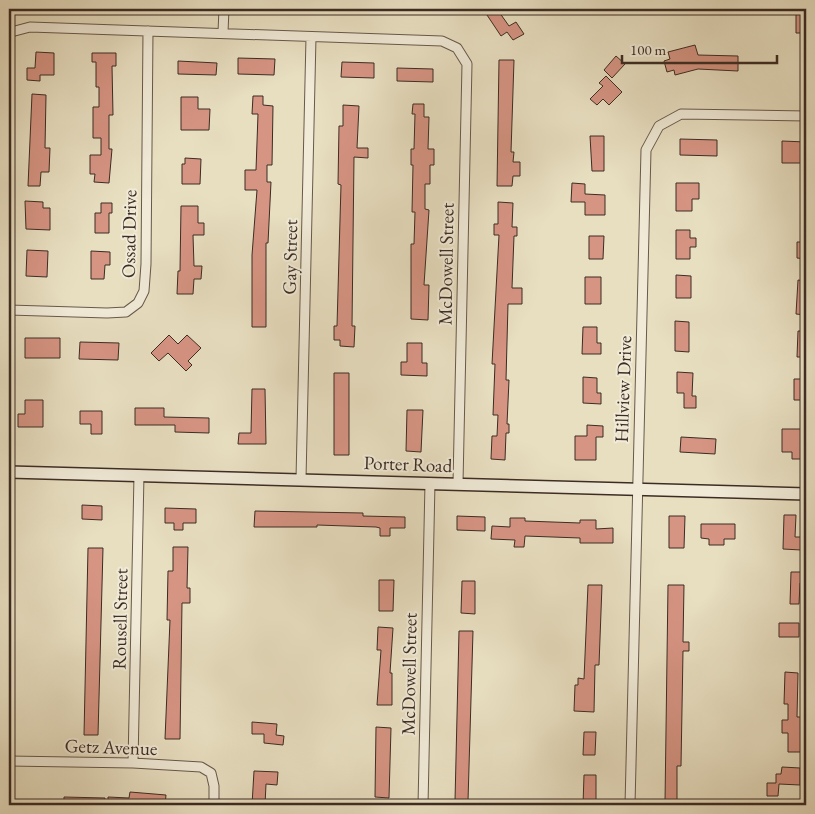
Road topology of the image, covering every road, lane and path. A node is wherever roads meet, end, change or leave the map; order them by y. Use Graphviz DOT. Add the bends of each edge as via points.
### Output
graph roads {
  1 [pos="224,9"];
  2 [pos="148,31"];
  3 [pos="223,32"];
  4 [pos="10,34"];
  5 [pos="311,37"];
  6 [pos="806,116"];
  7 [pos="9,310"];
  8 [pos="9,472"];
  9 [pos="139,475"];
  10 [pos="301,479"];
  11 [pos="430,482"];
  12 [pos="458,483"];
  13 [pos="636,490"];
  14 [pos="806,494"];
  15 [pos="9,761"];
  16 [pos="133,763"];
  17 [pos="214,805"];
  18 [pos="423,805"];
  19 [pos="630,805"];
  1 -- 3 [label="street"];
  2 -- 3 [label="street"];
  2 -- 4 [label="street" via="30,27"];
  2 -- 7 [label="street, Ossad Drive" via="146,264 144,291 138,304 126,312 107,313"];
  3 -- 5 [label="street"];
  5 -- 10 [label="street, Gay Street"];
  5 -- 12 [label="street, McDowell Street" via="442,41 457,48 467,64"];
  6 -- 13 [label="street, Hillview Drive" via="681,114 659,126 646,150"];
  8 -- 9 [label="street, Porter Road"];
  9 -- 10 [label="street, Porter Road"];
  9 -- 16 [label="street, Rousell Street"];
  10 -- 11 [label="street, Porter Road"];
  11 -- 12 [label="street, Porter Road"];
  11 -- 18 [label="street, McDowell Street"];
  12 -- 13 [label="street, Porter Road"];
  13 -- 14 [label="street, Porter Road"];
  13 -- 19 [label="street, Hillview Drive"];
  15 -- 16 [label="street, Getz Avenue"];
  16 -- 17 [label="street, Getz Avenue" via="202,767 211,773"];
}
